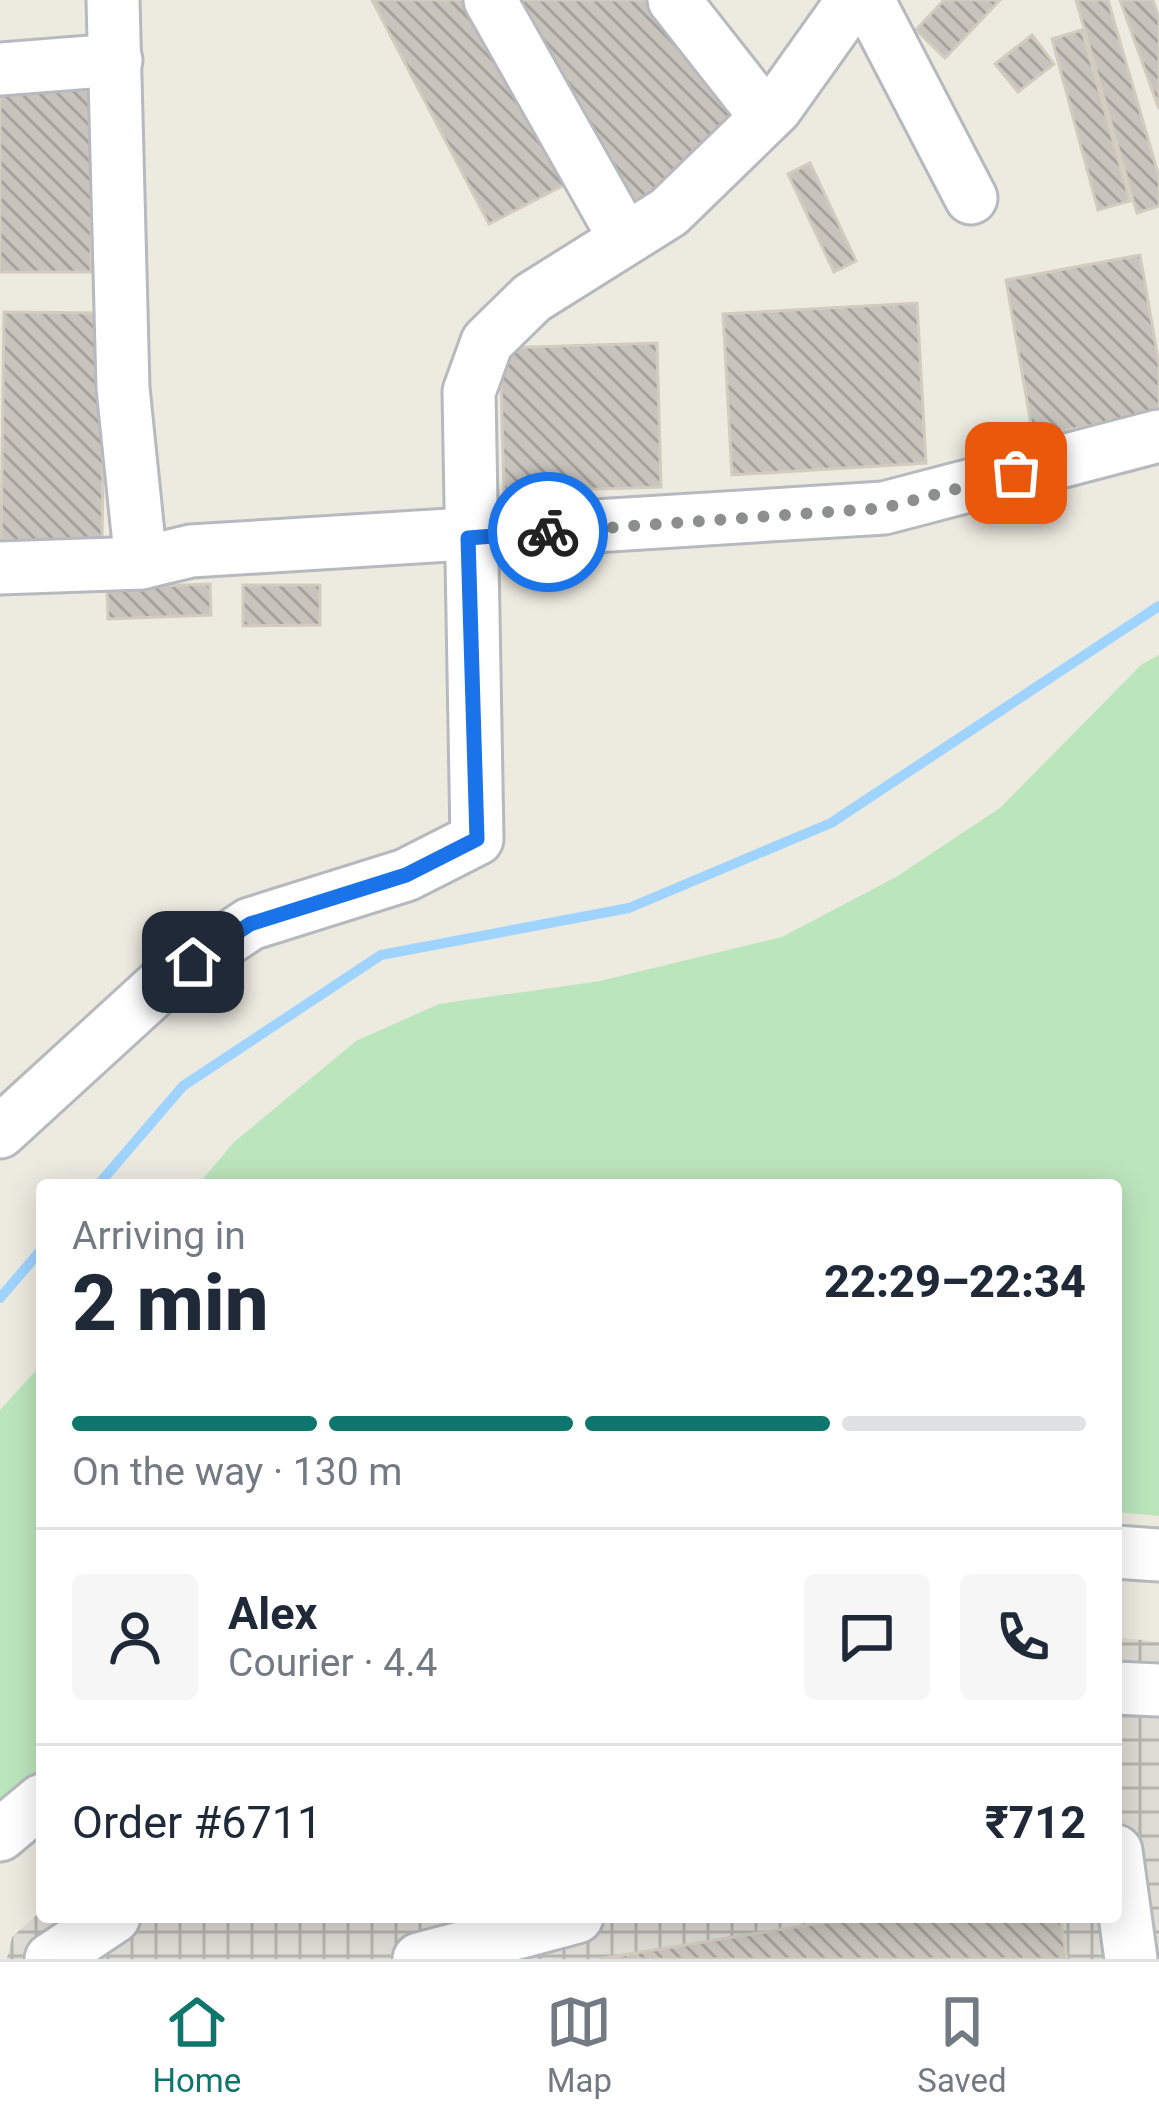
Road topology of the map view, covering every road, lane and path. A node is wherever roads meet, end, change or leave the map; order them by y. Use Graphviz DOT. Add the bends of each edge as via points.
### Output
graph roads {
  1 [pos="112,0"];
  2 [pos="490,0"];
  3 [pos="674,0"];
  4 [pos="853,0"];
  5 [pos="868,0"];
  6 [pos="116,60"];
  7 [pos="0,69"];
  8 [pos="766,117"];
  9 [pos="971,198"];
  10 [pos="625,239"];
  11 [pos="1159,436"];
  12 [pos="468,538"];
  13 [pos="141,562"];
  14 [pos="0,568"];
  15 [pos="0,1132"];
  16 [pos="1122,1552"];
  17 [pos="1159,1555"];
  18 [pos="1122,1688"];
  19 [pos="1159,1690"];
  20 [pos="36,1806"];
  21 [pos="0,1835"];
  22 [pos="1122,1894"];
  23 [pos="105,1923"];
  24 [pos="554,1923"];
  25 [pos="51,1959"];
  26 [pos="419,1959"];
  27 [pos="1131,1959"];
  1 -- 6 [label="street"];
  2 -- 10 [label="street"];
  3 -- 8 [label="street"];
  4 -- 8 [label="street"];
  5 -- 9 [label="street"];
  6 -- 7 [label="street"];
  6 -- 13 [label="street" via="123,388"];
  8 -- 10 [label="street" via="669,212"];
  10 -- 12 [label="street" via="532,298 487,342 469,392"];
  11 -- 12 [label="street" via="884,508"];
  12 -- 13 [label="street" via="191,551"];
  12 -- 15 [label="street" via="477,839 406,875 250,924 165,981"];
  13 -- 14 [label="street"];
  16 -- 17 [label="street"];
  18 -- 19 [label="street"];
  20 -- 21 [label="street"];
  22 -- 27 [label="street"];
  23 -- 25 [label="street"];
  24 -- 26 [label="street"];
}
